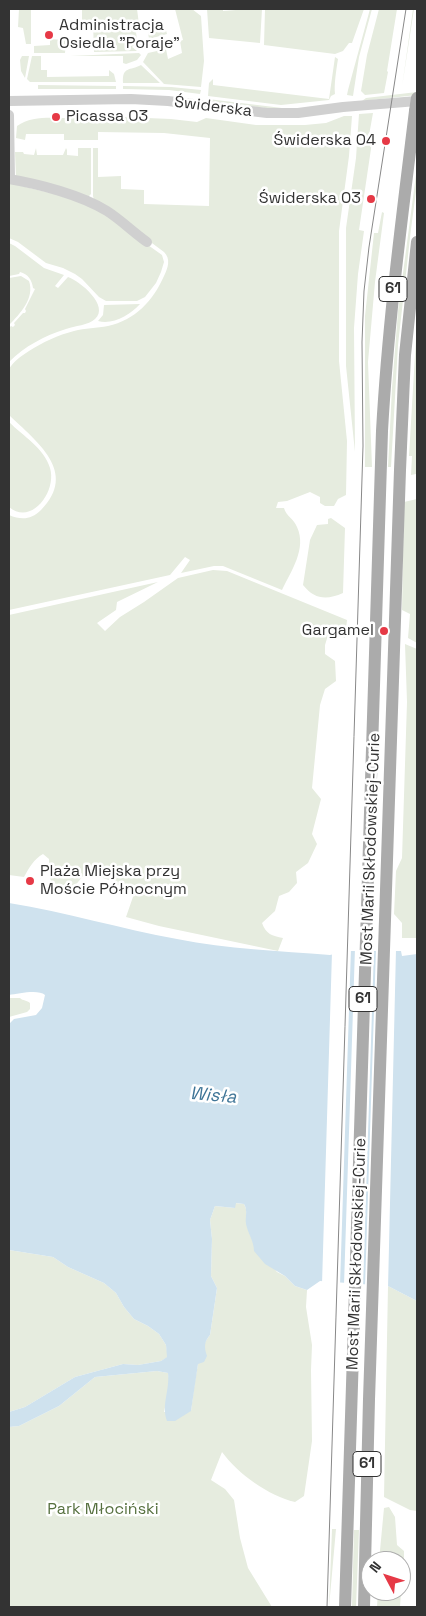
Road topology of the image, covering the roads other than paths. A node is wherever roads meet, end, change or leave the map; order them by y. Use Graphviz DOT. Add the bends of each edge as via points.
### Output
graph roads {
  1 [pos="9,101"];
  2 [pos="417,103"];
  3 [pos="9,115"];
  4 [pos="10,179"];
  5 [pos="146,242"];
  6 [pos="417,242"];
  7 [pos="345,1607"];
  8 [pos="364,1607"];
  1 -- 2 [label="street, Świderska" via="130,99 267,113"];
  2 -- 7 [label="main road, Most Marii Skłodowskiej-Curie / 61" via="386,352 380,469"];
  3 -- 4 [label="street"];
  4 -- 5 [label="street" via="88,201 108,212"];
  6 -- 8 [label="main road, Most Marii Skłodowskiej-Curie / 61" via="405,355 400,470"];
}
